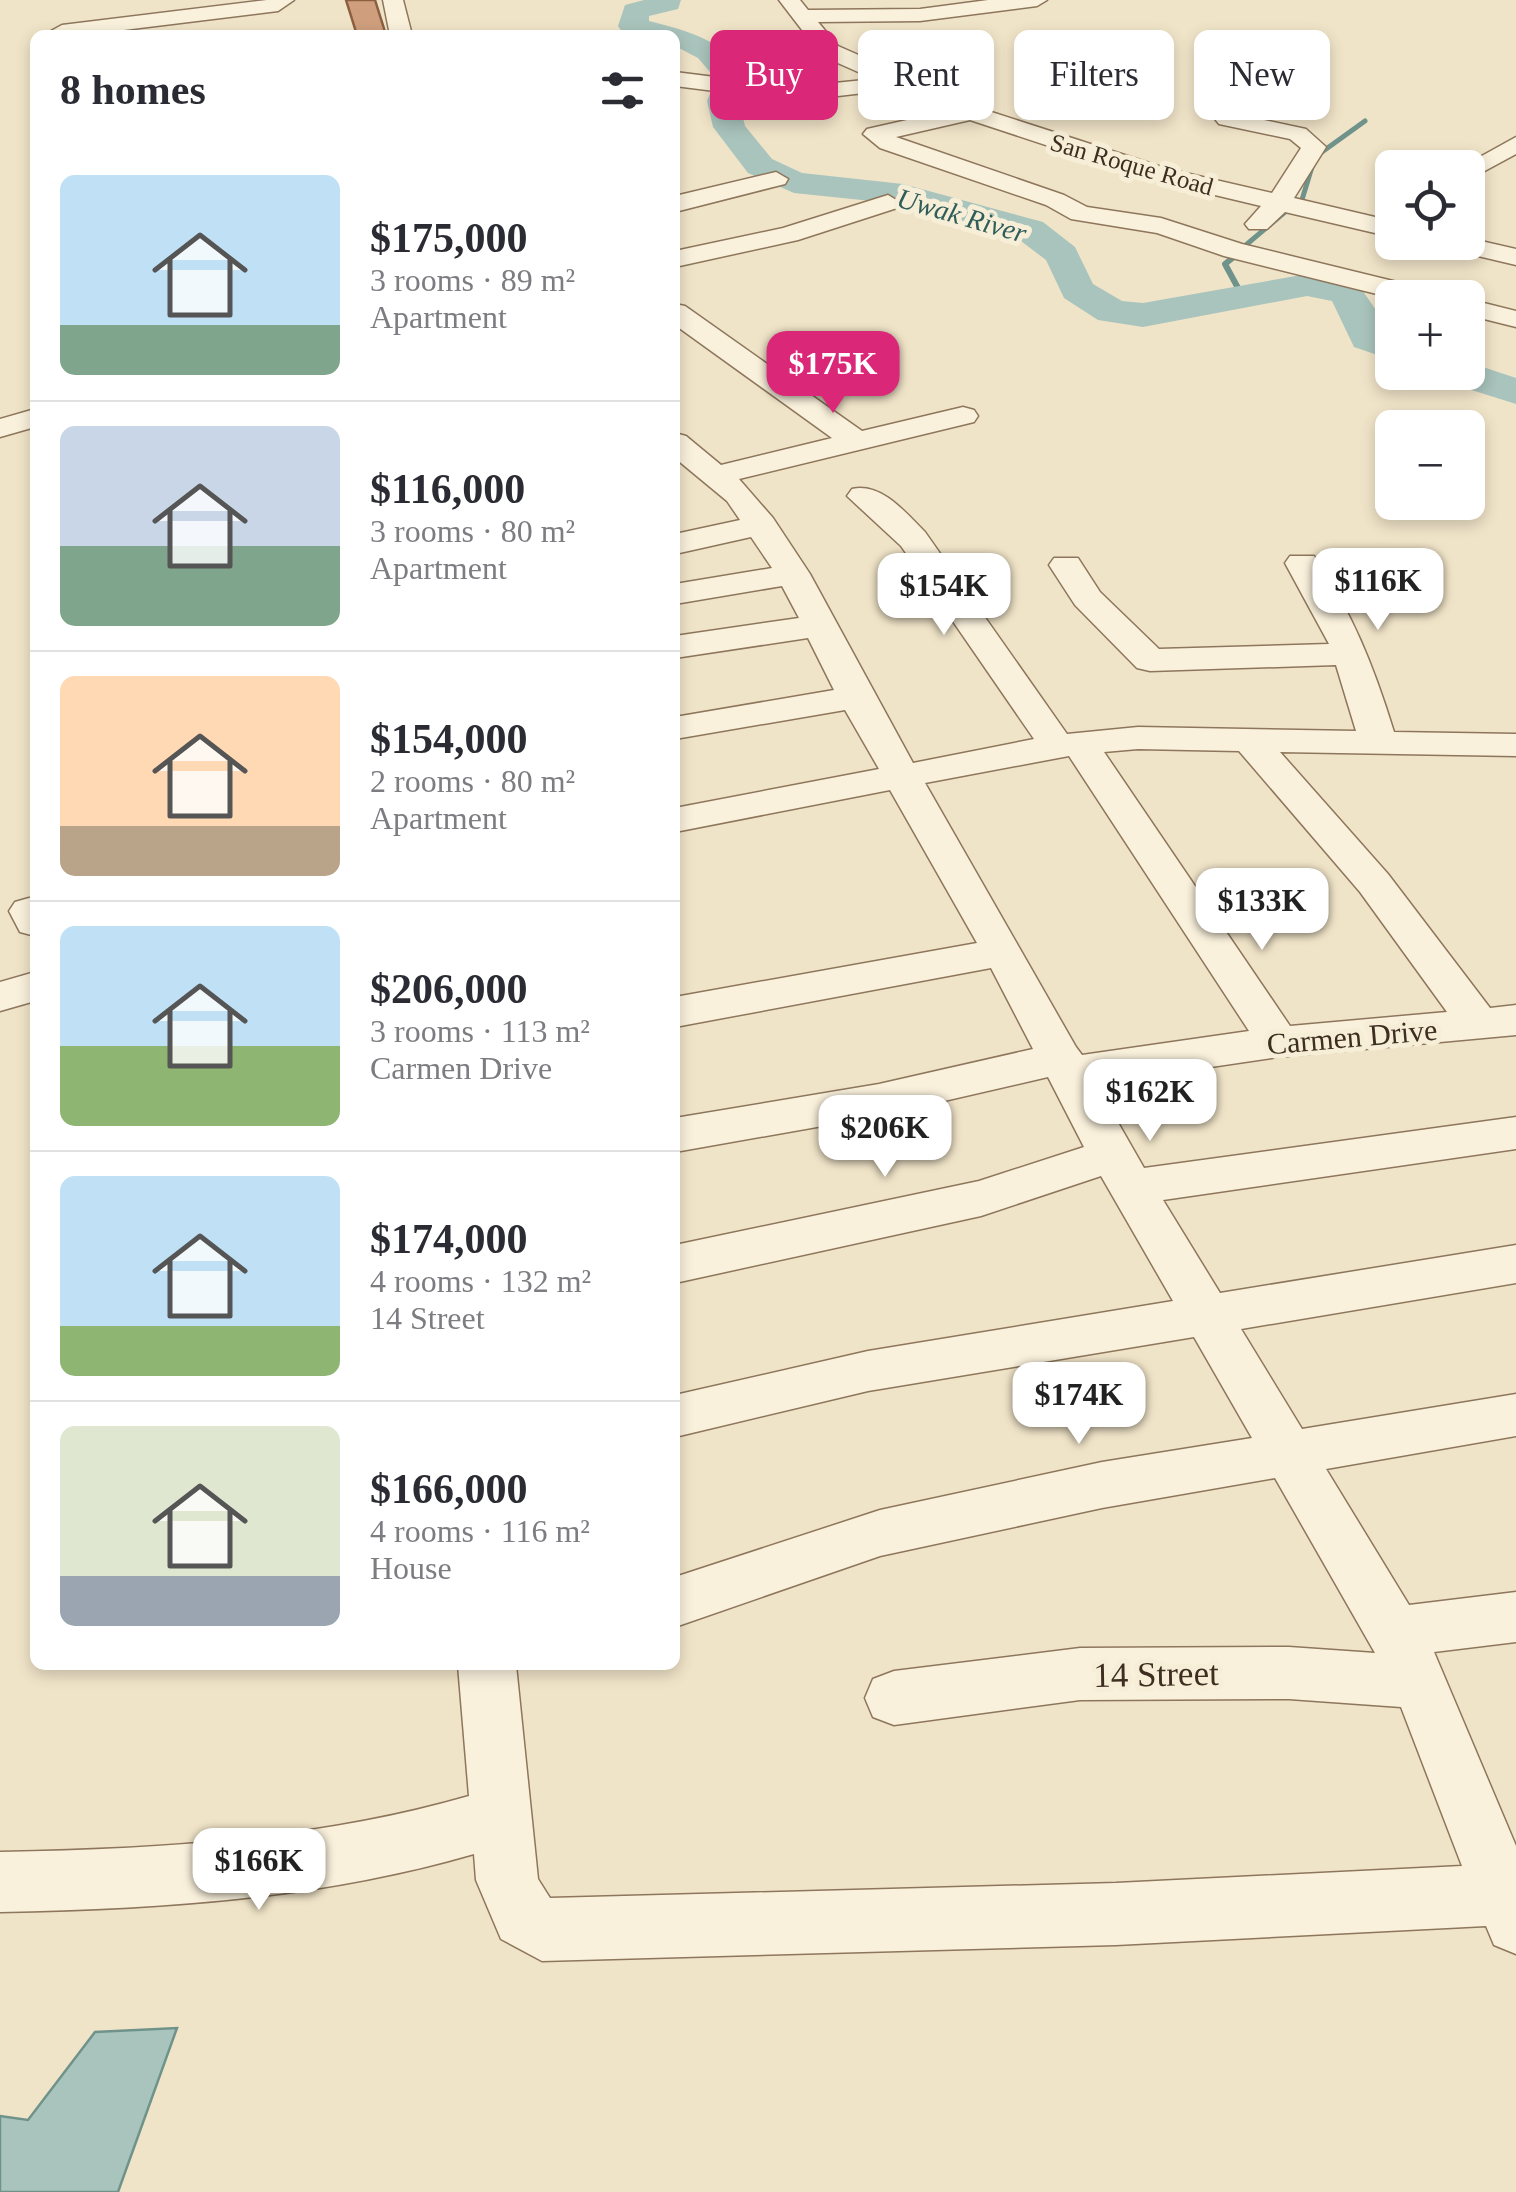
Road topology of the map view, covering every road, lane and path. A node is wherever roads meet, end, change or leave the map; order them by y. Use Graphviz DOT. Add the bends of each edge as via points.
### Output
graph roads {
  1 [pos="284,0"];
  2 [pos="393,0"];
  3 [pos="1037,0"];
  4 [pos="794,8"];
  5 [pos="177,17"];
  6 [pos="60,27"];
  7 [pos="400,30"];
  8 [pos="858,54"];
  9 [pos="841,58"];
  10 [pos="858,65"];
  11 [pos="680,81"];
  12 [pos="710,84"];
  13 [pos="680,101"];
  14 [pos="943,120"];
  15 [pos="990,120"];
  16 [pos="1232,120"];
  17 [pos="1516,144"];
  18 [pos="1485,163"];
  19 [pos="776,179"];
  20 [pos="888,202"];
  21 [pos="680,203"];
  22 [pos="1278,204"];
  23 [pos="1375,222"];
  24 [pos="1502,232"];
  25 [pos="1485,238"];
  26 [pos="1233,250"];
  27 [pos="1485,250"];
  28 [pos="1516,257"];
  29 [pos="680,258"];
  30 [pos="1375,285"];
  31 [pos="1485,311"];
  32 [pos="680,316"];
  33 [pos="1516,319"];
  34 [pos="963,416"];
  35 [pos="30,419"];
  36 [pos="0,428"];
  37 [pos="857,442"];
  38 [pos="680,446"];
  39 [pos="718,475"];
  40 [pos="863,496"];
  41 [pos="762,525"];
  42 [pos="680,543"];
  43 [pos="1302,563"];
  44 [pos="1066,565"];
  45 [pos="794,574"];
  46 [pos="680,593"];
  47 [pos="818,626"];
  48 [pos="680,647"];
  49 [pos="1352,654"];
  50 [pos="856,697"];
  51 [pos="680,727"];
  52 [pos="1249,740"];
  53 [pos="1378,741"];
  54 [pos="1068,745"];
  55 [pos="1516,745"];
  56 [pos="902,778"];
  57 [pos="680,819"];
  58 [pos="1003,952"];
  59 [pos="30,988"];
  60 [pos="0,997"];
  61 [pos="680,1011"];
  62 [pos="1498,1023"];
  63 [pos="1278,1042"];
  64 [pos="1065,1066"];
  65 [pos="1516,1132"];
  66 [pos="680,1134"];
  67 [pos="1123,1171"];
  68 [pos="680,1263"];
  69 [pos="1516,1264"];
  70 [pos="1208,1314"];
  71 [pos="680,1415"];
  72 [pos="1516,1415"];
  73 [pos="1288,1451"];
  74 [pos="680,1600"];
  75 [pos="1516,1617"];
  76 [pos="1394,1632"];
  77 [pos="487,1670"];
  78 [pos="1420,1682"];
  79 [pos="894,1698"];
  80 [pos="499,1818"];
  81 [pos="0,1882"];
  82 [pos="1512,1904"];
  1 -- 5 [label="street"];
  2 -- 7 [label="street"];
  3 -- 4 [label="street" via="920,16"];
  4 -- 9 [label="street, San Roque Road"];
  5 -- 6 [label="street"];
  8 -- 9 [label="street"];
  9 -- 10 [label="street, San Roque Road"];
  11 -- 12 [label="street"];
  12 -- 13 [label="street"];
  14 -- 26 [label="street" via="875,134 1080,214 1161,226"];
  15 -- 22 [label="street, San Roque Road" via="1120,164"];
  16 -- 22 [label="street" via="1288,131 1312,144"];
  17 -- 18 [label="street"];
  19 -- 21 [label="street"];
  20 -- 29 [label="street" via="789,234"];
  22 -- 23 [label="street, San Roque Road"];
  22 -- 26 [label="street"];
  24 -- 25 [label="street"];
  26 -- 30 [label="street"];
  27 -- 28 [label="street"];
  31 -- 33 [label="street"];
  32 -- 37 [label="street"];
  34 -- 37 [label="street"];
  35 -- 36 [label="street"];
  37 -- 39 [label="street"];
  38 -- 39 [label="street"];
  39 -- 41 [label="street"];
  40 -- 54 [label="street" via="913,540"];
  41 -- 42 [label="street"];
  41 -- 45 [label="street"];
  43 -- 49 [label="street" via="1332,605"];
  44 -- 49 [label="street" via="1086,598 1150,660"];
  45 -- 46 [label="street"];
  45 -- 47 [label="street"];
  47 -- 48 [label="street"];
  47 -- 50 [label="street"];
  49 -- 53 [label="street"];
  50 -- 51 [label="street"];
  50 -- 56 [label="street"];
  52 -- 53 [label="street"];
  52 -- 54 [label="street" via="1163,737"];
  52 -- 62 [label="street"];
  53 -- 55 [label="street"];
  54 -- 56 [label="street"];
  54 -- 63 [label="street"];
  56 -- 57 [label="street"];
  56 -- 58 [label="street"];
  58 -- 61 [label="street"];
  58 -- 64 [label="street"];
  59 -- 60 [label="street"];
  62 -- 63 [label="street, Carmen Drive"];
  63 -- 64 [label="street, Carmen Drive"];
  64 -- 66 [label="street, Carmen Drive"];
  64 -- 67 [label="street"];
  65 -- 67 [label="street"];
  67 -- 68 [label="street"];
  67 -- 70 [label="street"];
  69 -- 70 [label="street"];
  70 -- 71 [label="street" via="868,1370"];
  70 -- 73 [label="street"];
  72 -- 73 [label="street"];
  73 -- 74 [label="street" via="880,1533"];
  73 -- 76 [label="street"];
  75 -- 76 [label="street"];
  76 -- 78 [label="street"];
  77 -- 80 [label="street"];
  78 -- 79 [label="street, 14 Street" via="1289,1673 1080,1674"];
  78 -- 82 [label="street"];
  80 -- 81 [label="street" via="318,1861"];
  80 -- 82 [label="street" via="508,1880 522,1916 542,1930"];
}
